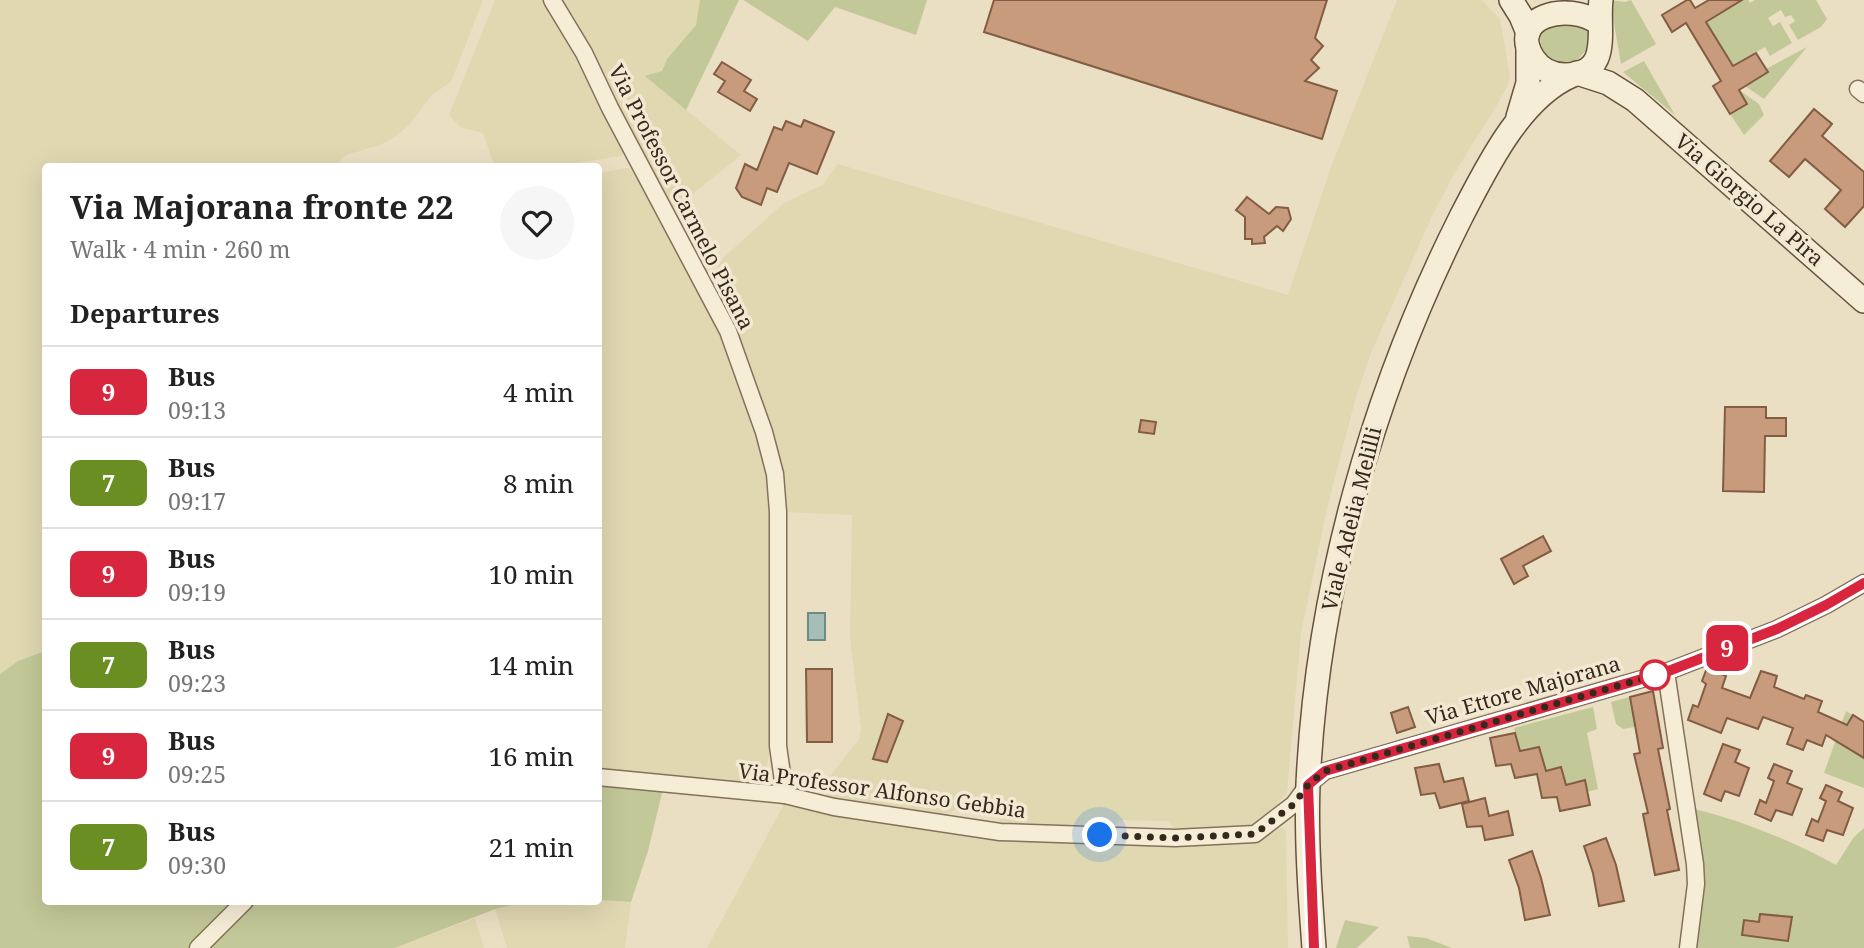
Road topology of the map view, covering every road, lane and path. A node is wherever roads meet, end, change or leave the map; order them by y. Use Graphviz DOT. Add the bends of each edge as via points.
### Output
graph roads {
  1 [pos="552,0"];
  2 [pos="1511,0"];
  3 [pos="1601,0"];
  4 [pos="1557,1"];
  5 [pos="1601,30"];
  6 [pos="1528,39"];
  7 [pos="1575,74"];
  8 [pos="1635,100"];
  9 [pos="1517,121"];
  10 [pos="1864,301"];
  11 [pos="1864,583"];
  12 [pos="1666,672"];
  13 [pos="602,777"];
  14 [pos="1308,785"];
  15 [pos="785,795"];
  16 [pos="241,905"];
  17 [pos="198,948"];
  18 [pos="1314,948"];
  19 [pos="1688,948"];
  1 -- 15 [label="street, Via Professor Carmelo Pisana" via="728,331 764,432 776,486 778,746"];
  2 -- 6 [label="street"];
  3 -- 5 [label="street"];
  4 -- 5 [label="street" via="1584,6"];
  4 -- 6 [label="street" via="1537,13"];
  5 -- 7 [label="street" via="1599,55"];
  5 -- 8 [label="street" via="1607,59"];
  6 -- 7 [label="street" via="1539,66 1561,75"];
  6 -- 9 [label="street" via="1528,83"];
  7 -- 8 [label="street" via="1608,83"];
  7 -- 9 [label="street" via="1554,85"];
  8 -- 10 [label="street, Via Giorgio La Pira"];
  9 -- 14 [label="street, Viale Adelia Melilli" via="1433,276 1378,417 1331,596"];
  11 -- 12 [label="street, Via Ettore Majorana" via="1777,629"];
  12 -- 14 [label="street, Via Ettore Majorana" via="1325,771"];
  12 -- 19 [label="street" via="1695,864"];
  13 -- 15 [label="street, Via Professor Alfonso Gebbia"];
  14 -- 15 [label="street, Via Professor Alfonso Gebbia" via="1294,804 1255,834 1175,838 999,832"];
  14 -- 18 [label="street, Viale Adelia Melilli"];
  16 -- 17 [label="street"];
}
